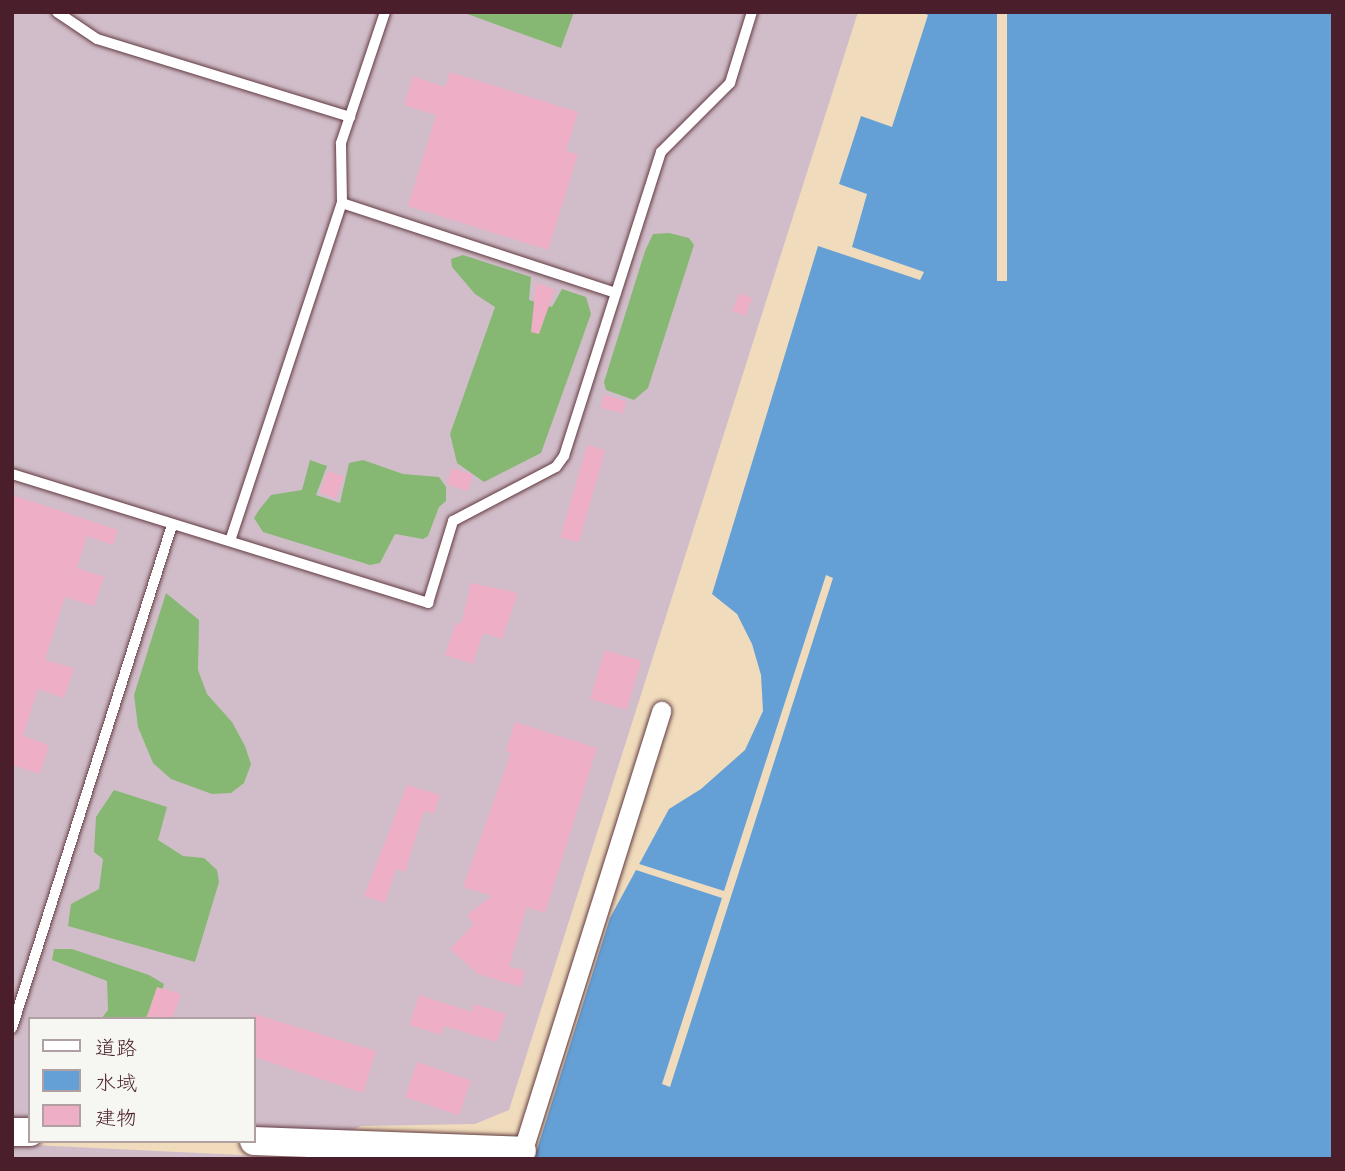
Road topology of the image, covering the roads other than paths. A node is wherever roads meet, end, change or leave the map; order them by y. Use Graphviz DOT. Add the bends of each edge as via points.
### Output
graph roads {
  1 [pos="57,12"];
  2 [pos="384,12"];
  3 [pos="752,12"];
  4 [pos="349,117"];
  5 [pos="342,203"];
  6 [pos="616,293"];
  7 [pos="12,474"];
  8 [pos="172,525"];
  9 [pos="230,541"];
  10 [pos="661,712"];
  11 [pos="12,1027"];
  12 [pos="256,1141"];
  13 [pos="521,1155"];
  1 -- 4 [label="lane" via="97,39"];
  2 -- 4 [label="lane"];
  3 -- 6 [label="lane" via="730,83 661,152"];
  4 -- 5 [label="lane" via="341,144"];
  5 -- 6 [label="lane"];
  5 -- 9 [label="lane"];
  6 -- 9 [label="lane" via="564,456 556,467 453,521 428,603"];
  7 -- 8 [label="lane"];
  8 -- 9 [label="lane"];
  8 -- 11 [label="lane"];
  10 -- 13 [label="street"];
  12 -- 13 [label="street"];
}
